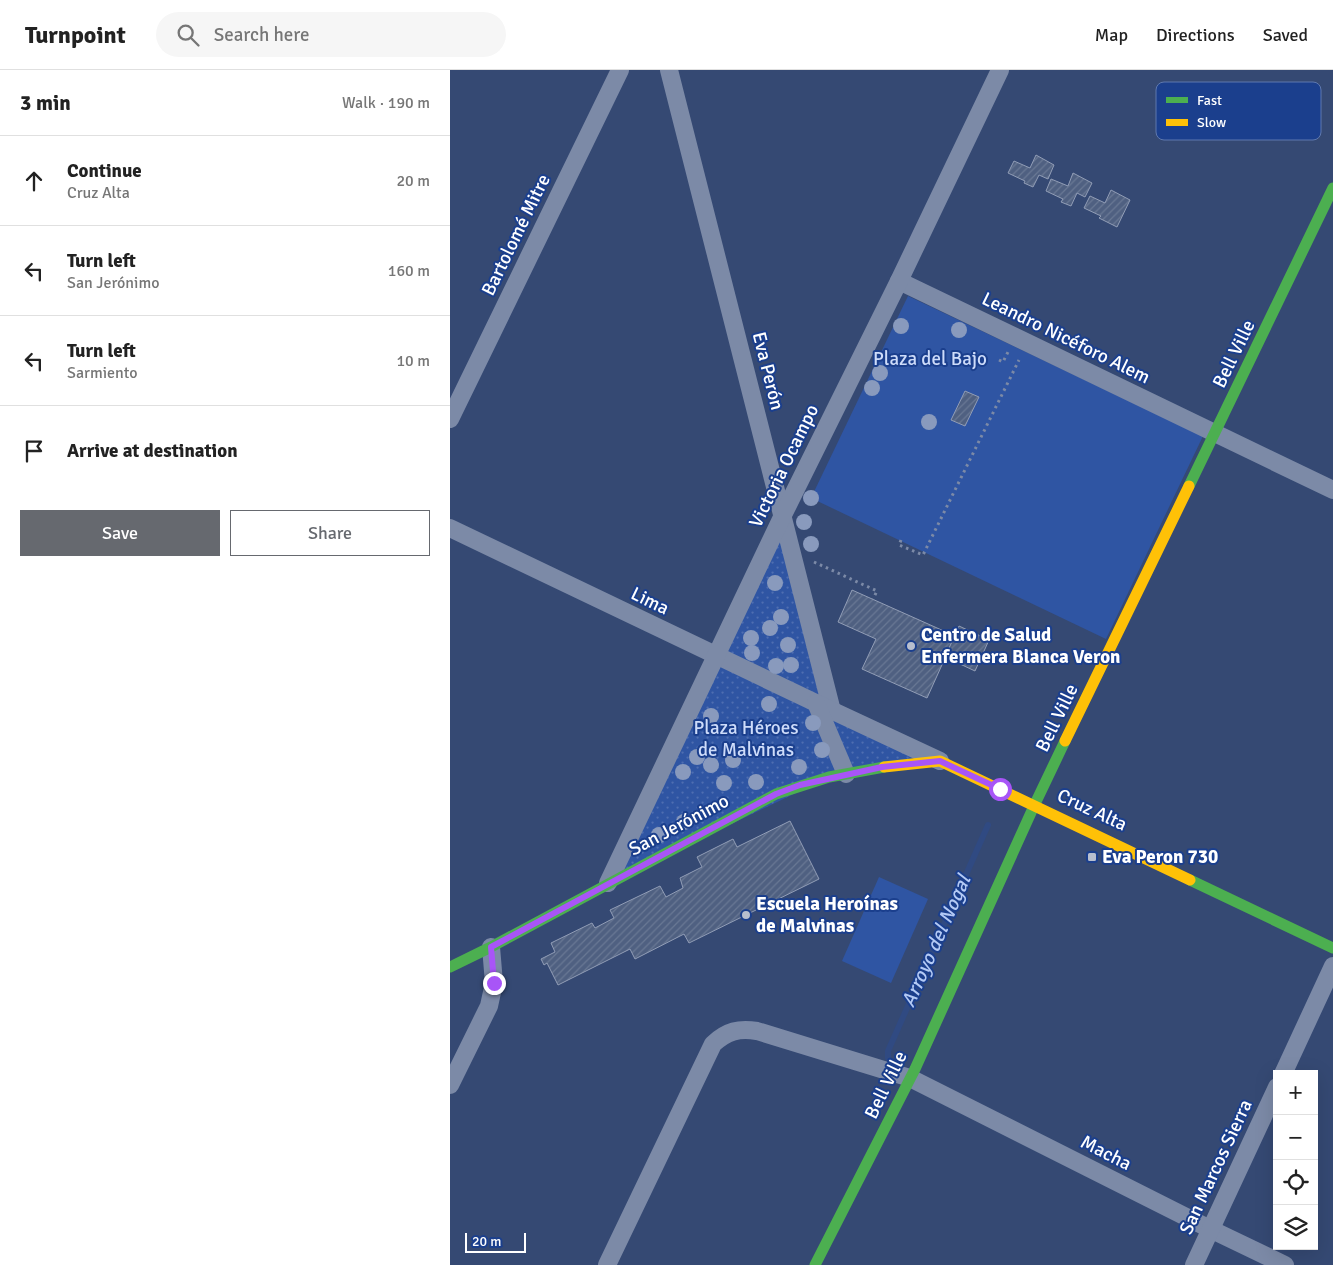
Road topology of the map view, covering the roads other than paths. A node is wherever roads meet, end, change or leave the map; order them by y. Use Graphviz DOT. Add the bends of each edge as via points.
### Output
graph roads {
  1 [pos="620,70"];
  2 [pos="669,70"];
  3 [pos="1000,70"];
  4 [pos="1333,188"];
  5 [pos="899,281"];
  6 [pos="450,419"];
  7 [pos="1215,434"];
  8 [pos="1333,490"];
  9 [pos="783,515"];
  10 [pos="450,528"];
  11 [pos="716,656"];
  12 [pos="816,704"];
  13 [pos="832,711"];
  14 [pos="940,761"];
  15 [pos="846,774"];
  16 [pos="1034,806"];
  17 [pos="608,883"];
  18 [pos="491,947"];
  19 [pos="1333,948"];
  20 [pos="1333,966"];
  21 [pos="450,967"];
  22 [pos="1285,1070"];
  23 [pos="910,1078"];
  24 [pos="450,1085"];
  25 [pos="1273,1096"];
  26 [pos="1210,1230"];
  27 [pos="607,1265"];
  28 [pos="815,1265"];
  29 [pos="1194,1265"];
  30 [pos="1285,1265"];
  1 -- 6 [label="street, Bartolomé Mitre"];
  2 -- 9 [label="street, Eva Perón"];
  3 -- 5 [label="street, Victoria Ocampo"];
  4 -- 7 [label="street, Bell Ville"];
  5 -- 7 [label="street, Leandro Nicéforo Alem"];
  5 -- 9 [label="street, Victoria Ocampo"];
  7 -- 8 [label="street, Leandro Nicéforo Alem"];
  7 -- 16 [label="street, Bell Ville"];
  9 -- 11 [label="street, Victoria Ocampo"];
  9 -- 13 [label="street, Eva Perón"];
  10 -- 11 [label="street, Lima"];
  11 -- 12 [label="street, Lima"];
  11 -- 17 [label="street, Victoria Ocampo"];
  12 -- 13 [label="street, Lima"];
  12 -- 15 [label="street"];
  13 -- 14 [label="street, Cruz Alta"];
  14 -- 15 [label="street, San Jerónimo"];
  14 -- 16 [label="street, Cruz Alta"];
  15 -- 17 [label="street, San Jerónimo" via="776,794"];
  16 -- 19 [label="street, Cruz Alta"];
  16 -- 23 [label="street, Bell Ville"];
  17 -- 18 [label="street, San Jerónimo"];
  18 -- 21 [label="street, San Jerónimo"];
  18 -- 24 [label="street" via="494,983 489,1006"];
  20 -- 22 [label="street"];
  23 -- 26 [label="street, Macha"];
  23 -- 27 [label="street, Macha" via="757,1031 743,1029 721,1037 713,1044"];
  23 -- 28 [label="street, Bell Ville"];
  25 -- 26 [label="street, San Marcos Sierra"];
  26 -- 29 [label="street, San Marcos Sierra"];
  26 -- 30 [label="street, Macha"];
}
